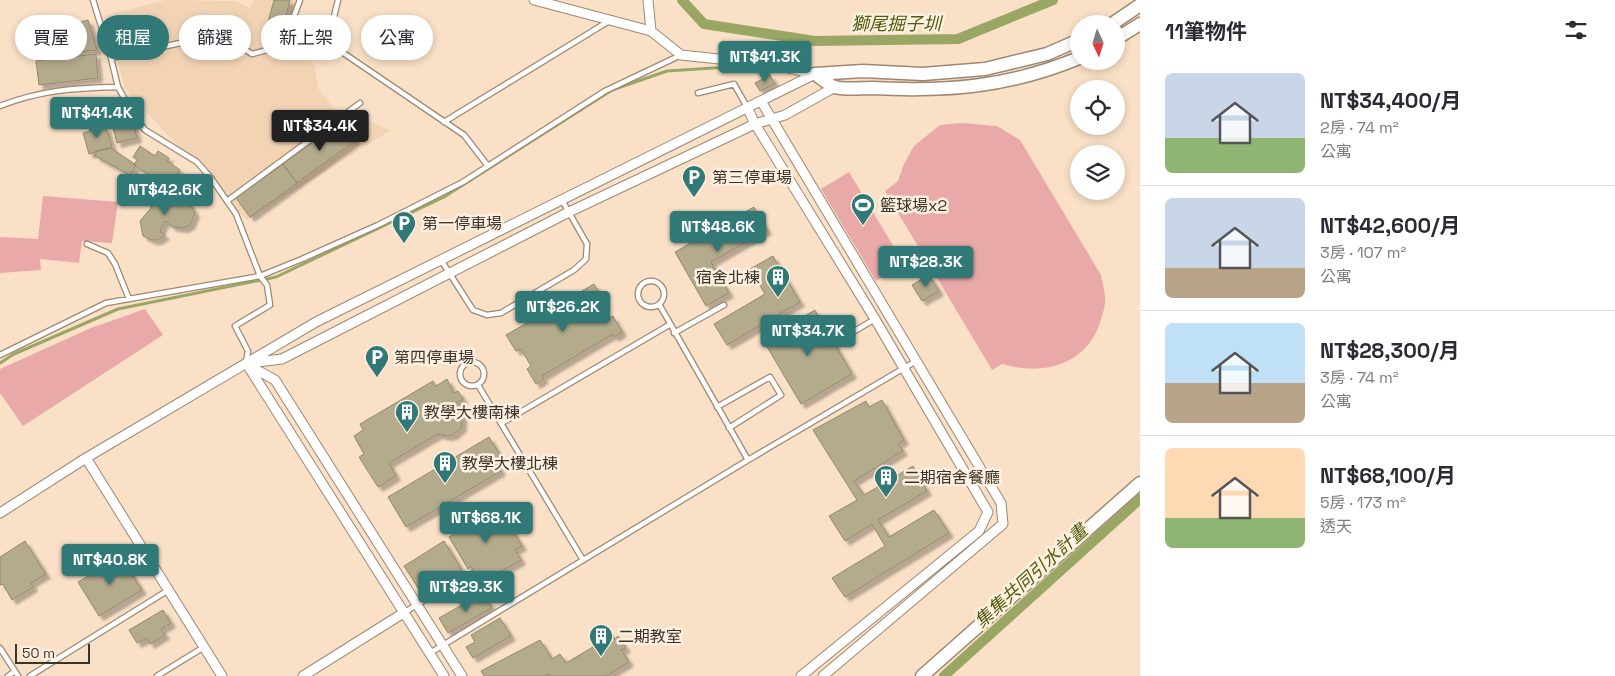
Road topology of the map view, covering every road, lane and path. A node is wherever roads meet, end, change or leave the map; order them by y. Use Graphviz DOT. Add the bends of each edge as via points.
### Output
graph roads {
  1 [pos="93,0"];
  2 [pos="300,0"];
  3 [pos="338,0"];
  4 [pos="534,0"];
  5 [pos="648,0"];
  6 [pos="1140,5"];
  7 [pos="98,15"];
  8 [pos="295,15"];
  9 [pos="334,15"];
  10 [pos="1125,15"];
  11 [pos="610,20"];
  12 [pos="1140,24"];
  13 [pos="652,31"];
  14 [pos="1125,33"];
  15 [pos="1070,44"];
  16 [pos="169,45"];
  17 [pos="261,52"];
  18 [pos="681,55"];
  19 [pos="351,58"];
  20 [pos="111,60"];
  21 [pos="1070,62"];
  22 [pos="815,74"];
  23 [pos="118,87"];
  24 [pos="835,87"];
  25 [pos="698,93"];
  26 [pos="761,101"];
  27 [pos="360,103"];
  28 [pos="0,106"];
  29 [pos="747,107"];
  30 [pos="771,118"];
  31 [pos="444,122"];
  32 [pos="755,124"];
  33 [pos="488,166"];
  34 [pos="226,200"];
  35 [pos="562,200"];
  36 [pos="569,212"];
  37 [pos="87,244"];
  38 [pos="440,258"];
  39 [pos="449,273"];
  40 [pos="260,276"];
  41 [pos="129,299"];
  42 [pos="659,304"];
  43 [pos="724,305"];
  44 [pos="875,319"];
  45 [pos="669,325"];
  46 [pos="674,334"];
  47 [pos="841,339"];
  48 [pos="0,355"];
  49 [pos="916,361"];
  50 [pos="246,364"];
  51 [pos="903,367"];
  52 [pos="478,385"];
  53 [pos="717,407"];
  54 [pos="502,423"];
  55 [pos="729,428"];
  56 [pos="86,458"];
  57 [pos="748,460"];
  58 [pos="1140,483"];
  59 [pos="0,513"];
  60 [pos="583,560"];
  61 [pos="462,577"];
  62 [pos="167,591"];
  63 [pos="417,604"];
  64 [pos="405,612"];
  65 [pos="443,645"];
  66 [pos="204,647"];
  67 [pos="0,648"];
  68 [pos="430,653"];
  69 [pos="819,661"];
  70 [pos="14,671"];
  71 [pos="826,674"];
  72 [pos="8,676"];
  73 [pos="18,676"];
  74 [pos="30,676"];
  75 [pos="158,676"];
  76 [pos="222,676"];
  77 [pos="303,676"];
  78 [pos="444,676"];
  79 [pos="462,676"];
  80 [pos="801,676"];
  81 [pos="922,676"];
  1 -- 7 [label="lane"];
  2 -- 8 [label="lane"];
  3 -- 9 [label="lane"];
  4 -- 11 [label="street"];
  5 -- 13 [label="street"];
  6 -- 10 [label="street"];
  11 -- 13 [label="street"];
  11 -- 31 [label="lane"];
  12 -- 14 [label="street"];
  13 -- 18 [label="street"];
  15 -- 22 [label="street" via="1047,54 985,69 923,74 864,71"];
  16 -- 17 [label="lane" via="222,34 252,54"];
  18 -- 22 [label="street" via="775,65"];
  18 -- 33 [label="lane" via="605,92"];
  19 -- 31 [label="lane"];
  20 -- 23 [label="lane"];
  21 -- 24 [label="street" via="1011,81 970,88"];
  22 -- 24 [label="street"];
  22 -- 26 [label="street"];
  23 -- 28 [label="lane" via="76,88 26,96"];
  23 -- 34 [label="lane" via="145,130 197,162"];
  24 -- 30 [label="street" via="785,115"];
  25 -- 29 [label="lane" via="734,84"];
  26 -- 29 [label="street"];
  26 -- 30 [label="street"];
  27 -- 34 [label="lane"];
  29 -- 32 [label="street"];
  29 -- 35 [label="street"];
  30 -- 32 [label="street"];
  30 -- 49 [label="street"];
  31 -- 33 [label="lane" via="464,135"];
  32 -- 36 [label="street"];
  32 -- 44 [label="street"];
  33 -- 40 [label="lane" via="378,225"];
  34 -- 40 [label="lane" via="236,214"];
  35 -- 36 [label="lane"];
  35 -- 38 [label="street"];
  36 -- 39 [label="street"];
  36 -- 39 [label="lane" via="587,244 586,259 574,270 501,313 487,315 473,310"];
  37 -- 41 [label="lane" via="108,253"];
  38 -- 39 [label="lane"];
  38 -- 50 [label="street" via="316,322"];
  39 -- 50 [label="street" via="282,359"];
  40 -- 41 [label="lane"];
  40 -- 50 [label="lane" via="267,285 270,305 235,326 248,352"];
  41 -- 48 [label="lane" via="106,303"];
  42 -- 42 [label="lane" via="664,298 664,289 658,282 649,280 641,285 637,294 641,302 648,307"];
  42 -- 45 [label="lane"];
  43 -- 46 [label="lane"];
  44 -- 47 [label="lane"];
  44 -- 51 [label="street"];
  45 -- 46 [label="lane"];
  45 -- 54 [label="lane"];
  46 -- 53 [label="lane"];
  49 -- 51 [label="lane"];
  49 -- 71 [label="street" via="1001,503 1003,524"];
  50 -- 56 [label="street"];
  50 -- 63 [label="street" via="275,380"];
  50 -- 64 [label="street"];
  51 -- 57 [label="lane"];
  51 -- 69 [label="street" via="988,512 979,531"];
  52 -- 52 [label="lane" via="484,370 478,363 462,366 459,374 462,382 469,386"];
  52 -- 54 [label="lane"];
  53 -- 55 [label="lane"];
  53 -- 55 [label="lane" via="770,377 782,395"];
  54 -- 60 [label="lane"];
  55 -- 57 [label="lane"];
  56 -- 59 [label="street"];
  56 -- 62 [label="street"];
  57 -- 60 [label="lane"];
  58 -- 81 [label="street"];
  60 -- 65 [label="lane"];
  61 -- 63 [label="lane"];
  62 -- 66 [label="street"];
  62 -- 74 [label="lane"];
  63 -- 64 [label="lane"];
  63 -- 65 [label="street"];
  64 -- 68 [label="street"];
  64 -- 77 [label="street"];
  65 -- 68 [label="lane"];
  65 -- 79 [label="street"];
  66 -- 75 [label="lane"];
  66 -- 76 [label="street"];
  67 -- 70 [label="lane"];
  68 -- 78 [label="street"];
  69 -- 71 [label="street"];
  69 -- 80 [label="street"];
  70 -- 72 [label="lane"];
  70 -- 73 [label="lane"];
}
